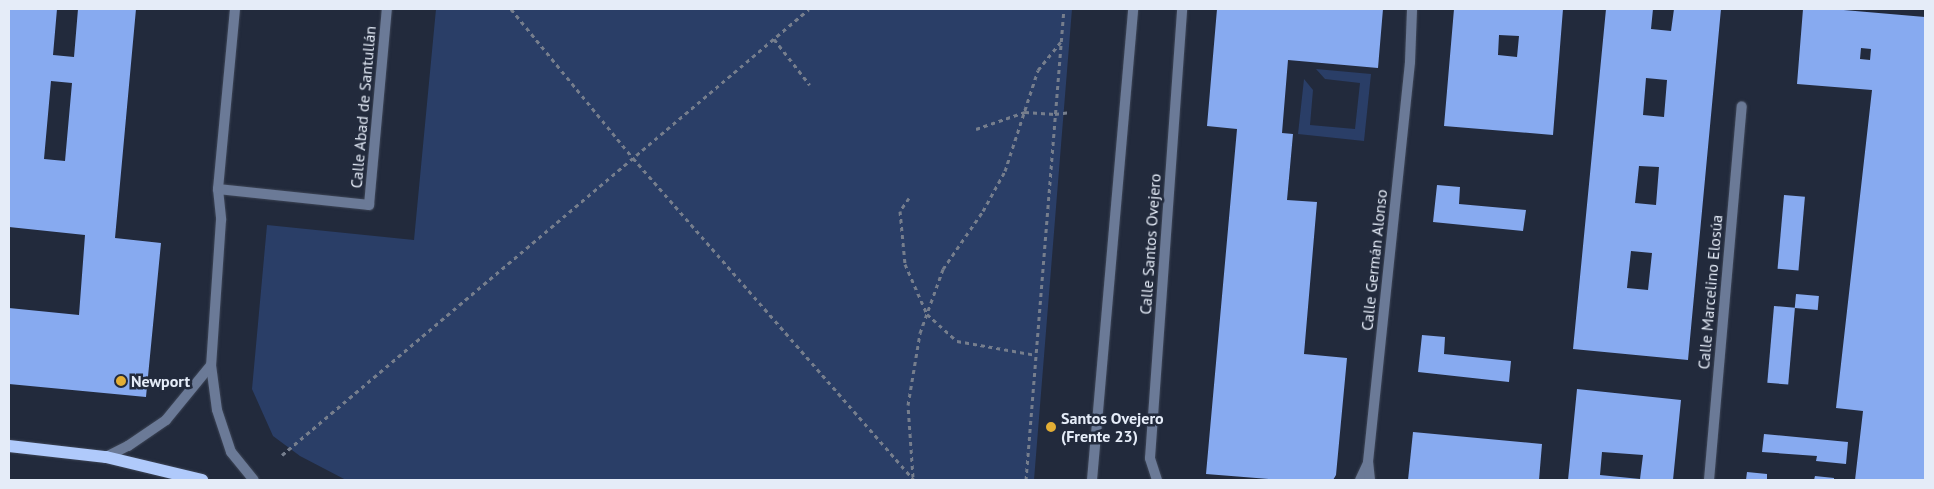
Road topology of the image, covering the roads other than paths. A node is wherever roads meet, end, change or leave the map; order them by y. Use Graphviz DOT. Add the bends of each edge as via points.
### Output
graph roads {
  1 [pos="235,9"];
  2 [pos="387,9"];
  3 [pos="1132,9"];
  4 [pos="1182,9"];
  5 [pos="1412,9"];
  6 [pos="1742,106"];
  7 [pos="218,189"];
  8 [pos="211,365"];
  9 [pos="9,446"];
  10 [pos="106,457"];
  11 [pos="1368,462"];
  12 [pos="202,480"];
  13 [pos="254,480"];
  14 [pos="1092,480"];
  15 [pos="1157,480"];
  16 [pos="1360,480"];
  17 [pos="1370,480"];
  18 [pos="1709,480"];
  1 -- 7 [label="street"];
  2 -- 7 [label="street, Calle Abad de Santullán" via="369,205"];
  3 -- 14 [label="street"];
  4 -- 15 [label="street, Calle Santos Ovejero" via="1150,458"];
  5 -- 11 [label="street, Calle Germán Alonso" via="1410,62"];
  6 -- 18 [label="street, Calle Marcelino Elosúa"];
  7 -- 8 [label="street" via="221,220"];
  8 -- 10 [label="street" via="166,420"];
  8 -- 13 [label="street" via="217,410 230,452"];
  9 -- 10 [label="main road"];
  10 -- 12 [label="main road"];
  11 -- 16 [label="street, Calle Germán Alonso"];
  11 -- 17 [label="street, Calle Germán Alonso"];
}
